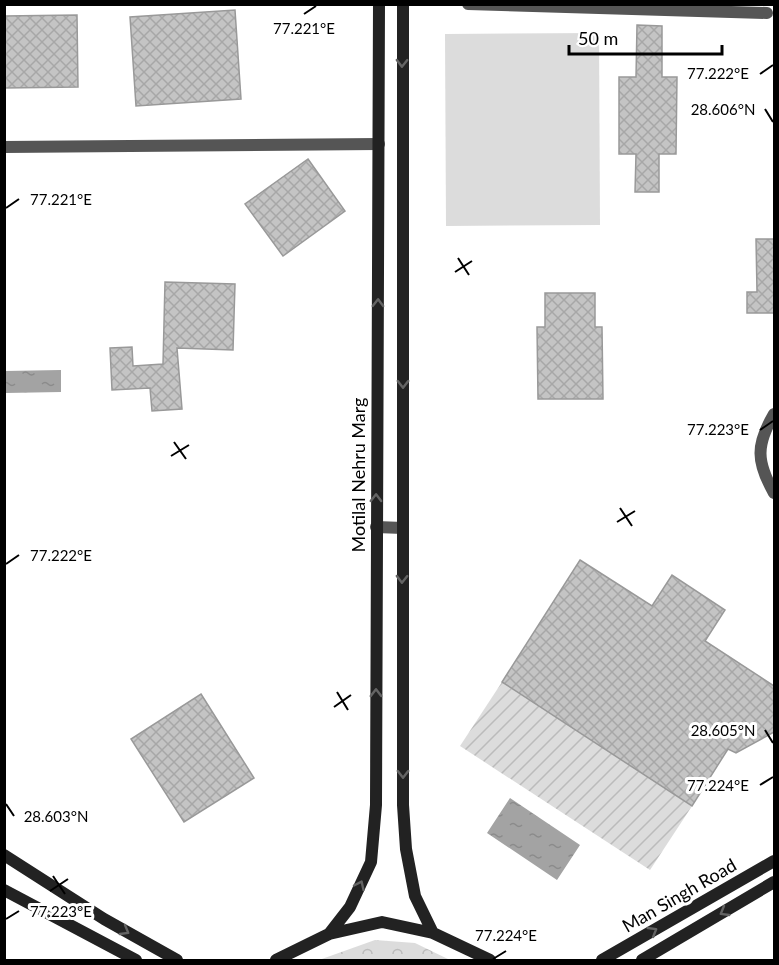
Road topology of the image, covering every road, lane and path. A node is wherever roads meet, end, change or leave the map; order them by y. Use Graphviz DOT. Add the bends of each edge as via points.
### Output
graph roads {
  1 [pos="379,4"];
  2 [pos="403,4"];
  3 [pos="468,4"];
  4 [pos="767,13"];
  5 [pos="379,144"];
  6 [pos="4,147"];
  7 [pos="774,414"];
  8 [pos="774,493"];
  9 [pos="376,527"];
  10 [pos="403,528"];
  11 [pos="4,855"];
  12 [pos="774,861"];
  13 [pos="774,882"];
  14 [pos="4,890"];
  15 [pos="434,933"];
  16 [pos="329,934"];
  17 [pos="136,960"];
  18 [pos="177,960"];
  19 [pos="276,960"];
  20 [pos="490,960"];
  21 [pos="602,960"];
  22 [pos="642,960"];
  1 -- 5 [label="main road, Motilal Nehru Marg"];
  2 -- 10 [label="main road, one-way"];
  3 -- 4 [label="street"];
  5 -- 6 [label="street"];
  9 -- 5 [label="main road, Motilal Nehru Marg, one-way"];
  7 -- 8 [label="street" via="760,439 759,455"];
  9 -- 10 [label="street"];
  16 -- 9 [label="main road, Motilal Nehru Marg, one-way" via="350,907 371,862 376,806"];
  10 -- 15 [label="main road, one-way" via="406,849 415,896"];
  11 -- 18 [label="main road, one-way"];
  21 -- 12 [label="main road, Man Singh Road, one-way"];
  13 -- 22 [label="main road, Man Singh Road, one-way"];
  14 -- 17 [label="main road"];
  15 -- 16 [label="main road" via="382,922"];
  15 -- 20 [label="main road"];
  16 -- 19 [label="main road"];
}
